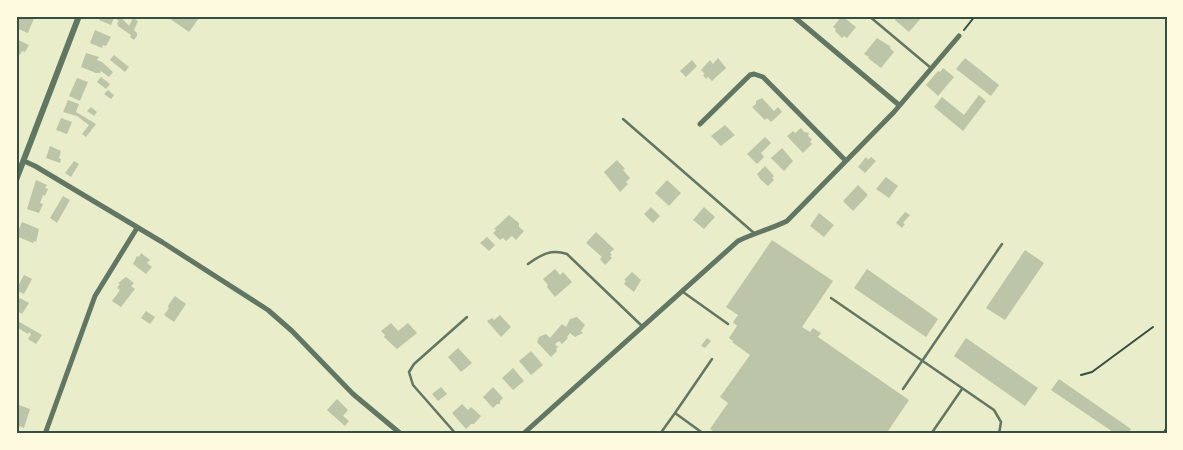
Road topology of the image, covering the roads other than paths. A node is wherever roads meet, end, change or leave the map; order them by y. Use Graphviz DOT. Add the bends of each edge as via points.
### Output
graph roads {
  1 [pos="79,16"];
  2 [pos="793,16"];
  3 [pos="869,16"];
  4 [pos="959,36"];
  5 [pos="932,68"];
  6 [pos="899,105"];
  7 [pos="623,119"];
  8 [pos="700,124"];
  9 [pos="24,161"];
  10 [pos="846,161"];
  11 [pos="16,180"];
  12 [pos="137,228"];
  13 [pos="754,233"];
  14 [pos="1002,244"];
  15 [pos="528,264"];
  16 [pos="682,291"];
  17 [pos="831,298"];
  18 [pos="467,317"];
  19 [pos="728,324"];
  20 [pos="642,326"];
  21 [pos="712,359"];
  22 [pos="922,361"];
  23 [pos="903,389"];
  24 [pos="962,389"];
  25 [pos="674,413"];
  26 [pos="45,434"];
  27 [pos="401,434"];
  28 [pos="456,434"];
  29 [pos="523,434"];
  30 [pos="660,434"];
  31 [pos="704,434"];
  32 [pos="931,434"];
  33 [pos="999,434"];
  1 -- 9 [label="street"];
  2 -- 6 [label="street"];
  3 -- 5 [label="lane"];
  4 -- 5 [label="street"];
  5 -- 6 [label="street"];
  6 -- 10 [label="street"];
  7 -- 13 [label="lane"];
  8 -- 10 [label="street" via="750,75 759,74"];
  9 -- 11 [label="street"];
  9 -- 12 [label="street"];
  10 -- 13 [label="street" via="787,221"];
  12 -- 26 [label="street" via="95,296"];
  12 -- 27 [label="street" via="280,319 353,394"];
  13 -- 16 [label="street" via="738,241"];
  14 -- 22 [label="lane"];
  15 -- 20 [label="lane" via="549,252 567,254"];
  16 -- 19 [label="lane"];
  16 -- 20 [label="street"];
  17 -- 22 [label="lane"];
  18 -- 28 [label="lane" via="409,372 413,385"];
  20 -- 29 [label="street"];
  21 -- 25 [label="lane"];
  22 -- 23 [label="lane"];
  22 -- 24 [label="lane"];
  24 -- 32 [label="lane"];
  24 -- 33 [label="lane" via="999,416"];
  25 -- 30 [label="lane"];
  25 -- 31 [label="lane"];
}
